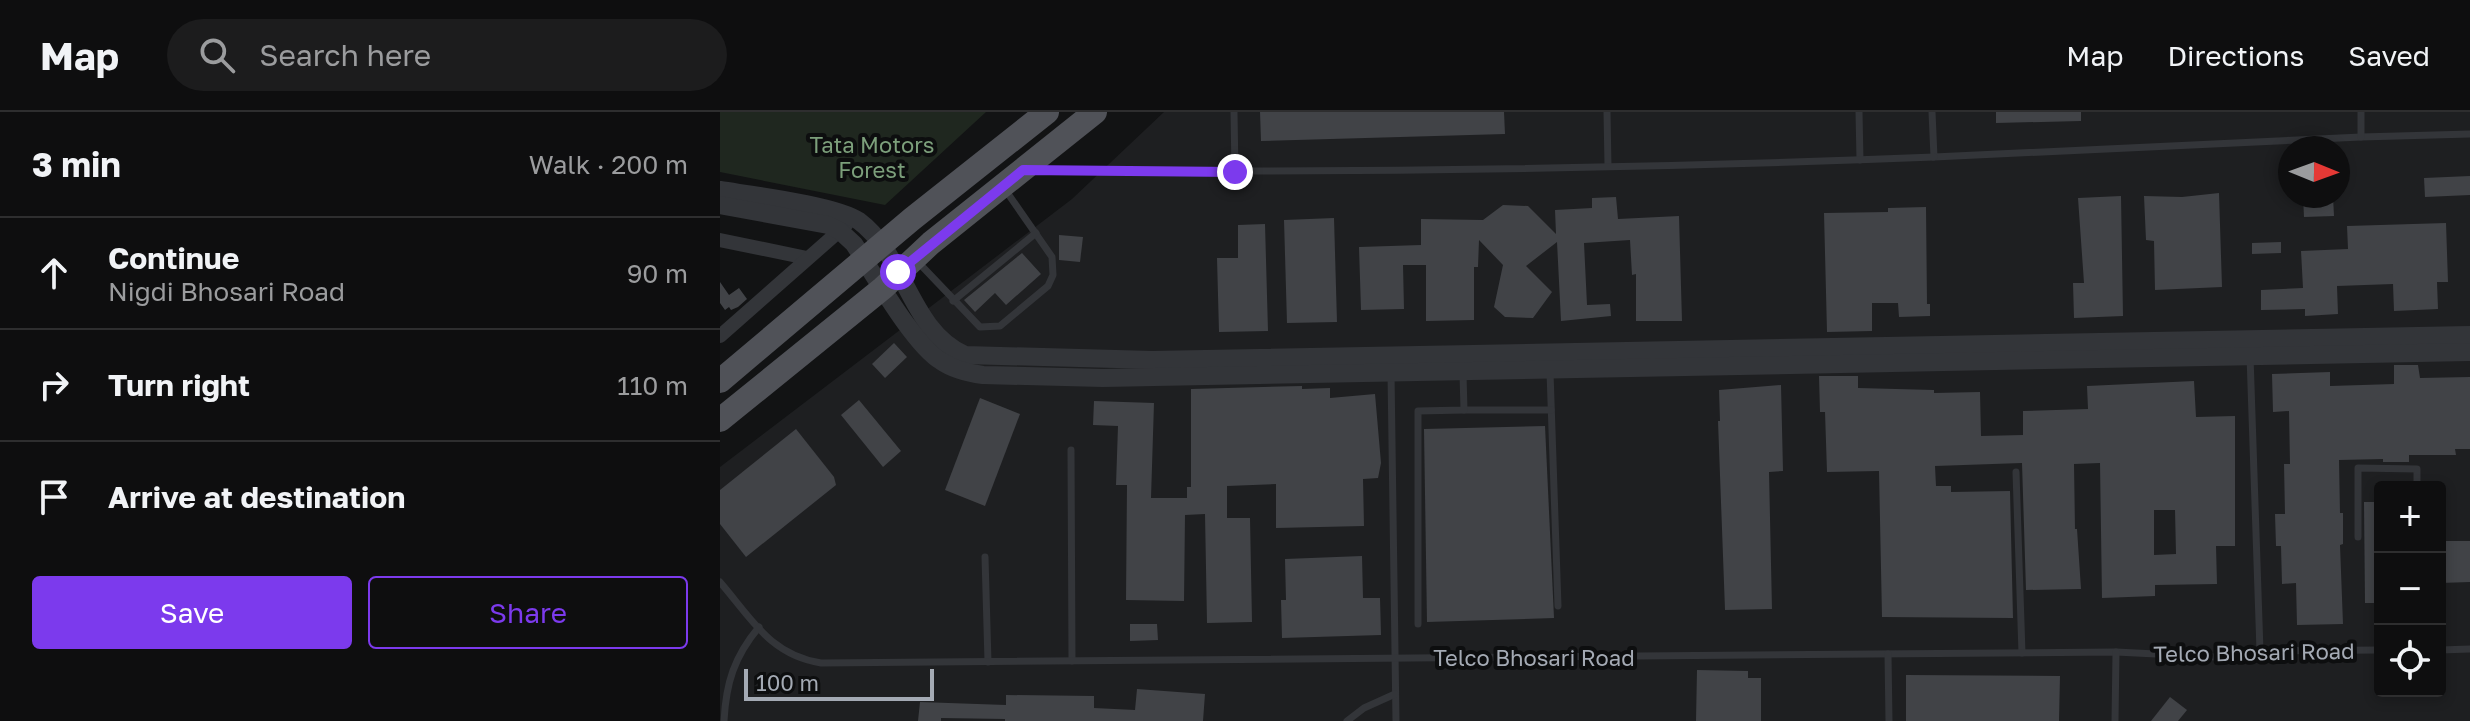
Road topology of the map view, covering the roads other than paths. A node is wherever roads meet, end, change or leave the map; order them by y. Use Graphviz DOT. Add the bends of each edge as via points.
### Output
graph roads {
  1 [pos="1047,112"];
  2 [pos="1095,112"];
  3 [pos="1234,112"];
  4 [pos="1607,112"];
  5 [pos="1859,112"];
  6 [pos="1932,112"];
  7 [pos="2361,112"];
  8 [pos="2470,134"];
  9 [pos="2361,137"];
  10 [pos="1934,157"];
  11 [pos="1860,160"];
  12 [pos="1608,166"];
  13 [pos="1023,170"];
  14 [pos="1235,172"];
  15 [pos="1003,186"];
  16 [pos="720,190"];
  17 [pos="720,205"];
  18 [pos="847,224"];
  19 [pos="1036,233"];
  20 [pos="720,240"];
  21 [pos="873,253"];
  22 [pos="807,258"];
  23 [pos="898,272"];
  24 [pos="953,301"];
  25 [pos="2470,335"];
  26 [pos="720,336"];
  27 [pos="2250,347"];
  28 [pos="2470,352"];
  29 [pos="1392,364"];
  30 [pos="1550,370"];
  31 [pos="1463,372"];
  32 [pos="720,381"];
  33 [pos="1464,410"];
  34 [pos="1551,410"];
  35 [pos="720,420"];
  36 [pos="1071,450"];
  37 [pos="2016,472"];
  38 [pos="2417,481"];
  39 [pos="2358,537"];
  40 [pos="985,557"];
  41 [pos="720,582"];
  42 [pos="1558,606"];
  43 [pos="1418,624"];
  44 [pos="759,627"];
  45 [pos="2470,649"];
  46 [pos="2374,650"];
  47 [pos="2446,650"];
  48 [pos="2260,651"];
  49 [pos="2116,652"];
  50 [pos="2022,653"];
  51 [pos="1888,654"];
  52 [pos="1395,658"];
  53 [pos="1072,661"];
  54 [pos="988,662"];
  55 [pos="1395,694"];
  56 [pos="724,721"];
  57 [pos="1347,721"];
  58 [pos="1396,721"];
  59 [pos="1889,721"];
  60 [pos="2115,721"];
  1 -- 21 [label="main road"];
  2 -- 13 [label="main road"];
  3 -- 14 [label="lane"];
  4 -- 12 [label="lane"];
  5 -- 11 [label="lane"];
  6 -- 10 [label="lane"];
  7 -- 9 [label="lane"];
  8 -- 9 [label="lane"];
  9 -- 10 [label="lane"];
  10 -- 11 [label="lane"];
  11 -- 12 [label="lane"];
  12 -- 14 [label="lane"];
  13 -- 14 [label="lane"];
  13 -- 15 [label="main road"];
  15 -- 19 [label="lane"];
  15 -- 23 [label="main road"];
  16 -- 18 [label="street" via="831,210"];
  17 -- 18 [label="street"];
  18 -- 21 [label="street" via="848,237"];
  18 -- 22 [label="street"];
  19 -- 24 [label="lane"];
  19 -- 24 [label="lane" via="1052,257 1053,275 1048,286 1000,326 980,327"];
  20 -- 22 [label="street"];
  21 -- 23 [label="street"];
  21 -- 32 [label="main road"];
  22 -- 26 [label="street"];
  23 -- 24 [label="lane"];
  23 -- 29 [label="street" via="939,339 965,355"];
  23 -- 35 [label="main road"];
  25 -- 27 [label="street"];
  27 -- 28 [label="street"];
  27 -- 29 [label="street"];
  27 -- 30 [label="street"];
  27 -- 48 [label="lane"];
  29 -- 31 [label="street"];
  29 -- 52 [label="lane"];
  30 -- 31 [label="street"];
  30 -- 34 [label="lane"];
  31 -- 33 [label="lane"];
  33 -- 34 [label="lane"];
  33 -- 43 [label="lane" via="1418,411"];
  34 -- 42 [label="lane"];
  36 -- 53 [label="lane"];
  37 -- 50 [label="lane"];
  38 -- 39 [label="lane" via="2417,469 2358,468"];
  40 -- 54 [label="lane"];
  41 -- 44 [label="lane, Telco Bhosari Road"];
  44 -- 54 [label="lane, Telco Bhosari Road" via="788,655 821,663"];
  44 -- 56 [label="lane" via="736,658"];
  45 -- 47 [label="lane"];
  46 -- 48 [label="lane, Telco Bhosari Road"];
  48 -- 49 [label="lane, Telco Bhosari Road" via="2216,657"];
  49 -- 50 [label="lane, Telco Bhosari Road"];
  49 -- 60 [label="lane"];
  50 -- 51 [label="lane, Telco Bhosari Road"];
  51 -- 52 [label="lane, Telco Bhosari Road"];
  51 -- 59 [label="lane"];
  52 -- 53 [label="lane, Telco Bhosari Road"];
  52 -- 55 [label="lane"];
  53 -- 54 [label="lane, Telco Bhosari Road"];
  55 -- 57 [label="lane"];
  55 -- 58 [label="lane"];
}
